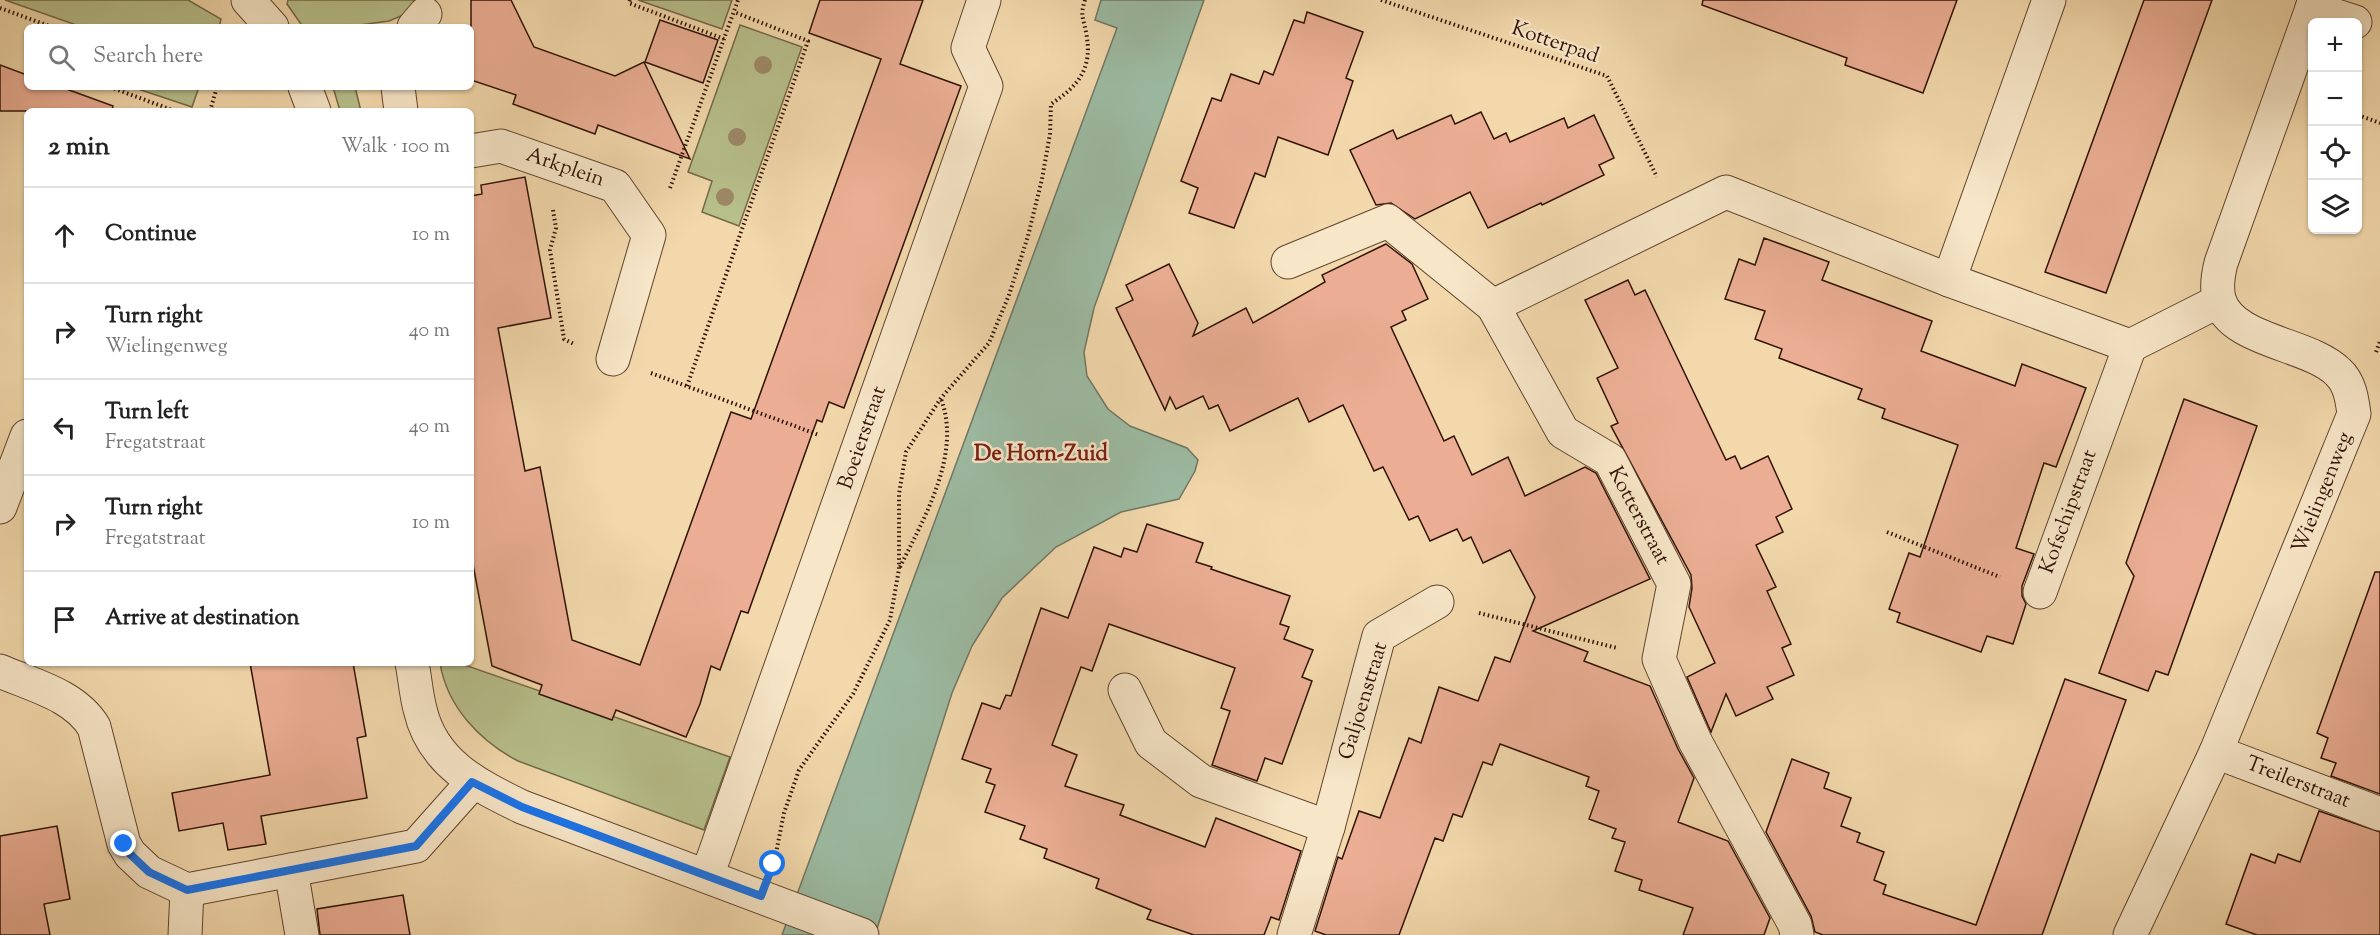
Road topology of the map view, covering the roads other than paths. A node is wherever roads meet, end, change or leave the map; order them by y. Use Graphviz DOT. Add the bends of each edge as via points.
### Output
graph roads {
  1 [pos="248,0"];
  2 [pos="984,0"];
  3 [pos="2049,0"];
  4 [pos="2314,4"];
  5 [pos="2345,18"];
  6 [pos="269,24"];
  7 [pos="2362,25"];
  8 [pos="2380,31"];
  9 [pos="306,90"];
  10 [pos="398,90"];
  11 [pos="313,108"];
  12 [pos="401,108"];
  13 [pos="474,150"];
  14 [pos="1288,262"];
  15 [pos="1949,280"];
  16 [pos="2219,301"];
  17 [pos="1493,306"];
  18 [pos="2130,346"];
  19 [pos="613,359"];
  20 [pos="24,444"];
  21 [pos="0,507"];
  22 [pos="2040,592"];
  23 [pos="1437,602"];
  24 [pos="413,666"];
  25 [pos="0,671"];
  26 [pos="1125,690"];
  27 [pos="2216,752"];
  28 [pos="472,782"];
  29 [pos="2380,814"];
  30 [pos="1328,827"];
  31 [pos="291,870"];
  32 [pos="707,876"];
  33 [pos="187,890"];
  34 [pos="185,935"];
  35 [pos="302,935"];
  36 [pos="862,935"];
  37 [pos="1294,935"];
  38 [pos="1797,935"];
  39 [pos="2130,935"];
  1 -- 6 [label="street"];
  2 -- 32 [label="street, Boeierstraat" via="968,48 986,86"];
  3 -- 15 [label="street"];
  4 -- 5 [label="street"];
  4 -- 16 [label="street" via="2221,263"];
  7 -- 8 [label="street"];
  9 -- 11 [label="street"];
  10 -- 12 [label="street"];
  13 -- 19 [label="street, Arkplein" via="501,146 615,186 649,236"];
  14 -- 17 [label="street, Kotterstraat" via="1388,221"];
  15 -- 17 [label="street" via="1726,192"];
  15 -- 18 [label="street"];
  16 -- 18 [label="street"];
  16 -- 27 [label="street, Wielingenweg" via="2229,316 2246,329 2323,360 2340,373 2351,392 2355,414"];
  17 -- 38 [label="street, Kotterstraat" via="1563,432 1610,460 1674,584 1659,659 1695,741"];
  18 -- 22 [label="street, Kofschipstraat"];
  20 -- 21 [label="street"];
  23 -- 30 [label="street, Galjoenstraat" via="1379,636"];
  24 -- 28 [label="street" via="429,735 447,760"];
  25 -- 33 [label="street" via="68,700 87,715 94,727 130,854 149,872"];
  26 -- 30 [label="street" via="1151,743 1201,781"];
  27 -- 29 [label="street, Treilerstraat"];
  27 -- 39 [label="street, Wielingenweg"];
  28 -- 31 [label="street" via="416,846"];
  28 -- 32 [label="street" via="522,807"];
  30 -- 37 [label="street, Galjoenstraat"];
  31 -- 33 [label="street"];
  31 -- 35 [label="street"];
  32 -- 36 [label="street"];
  33 -- 34 [label="street"];
}
